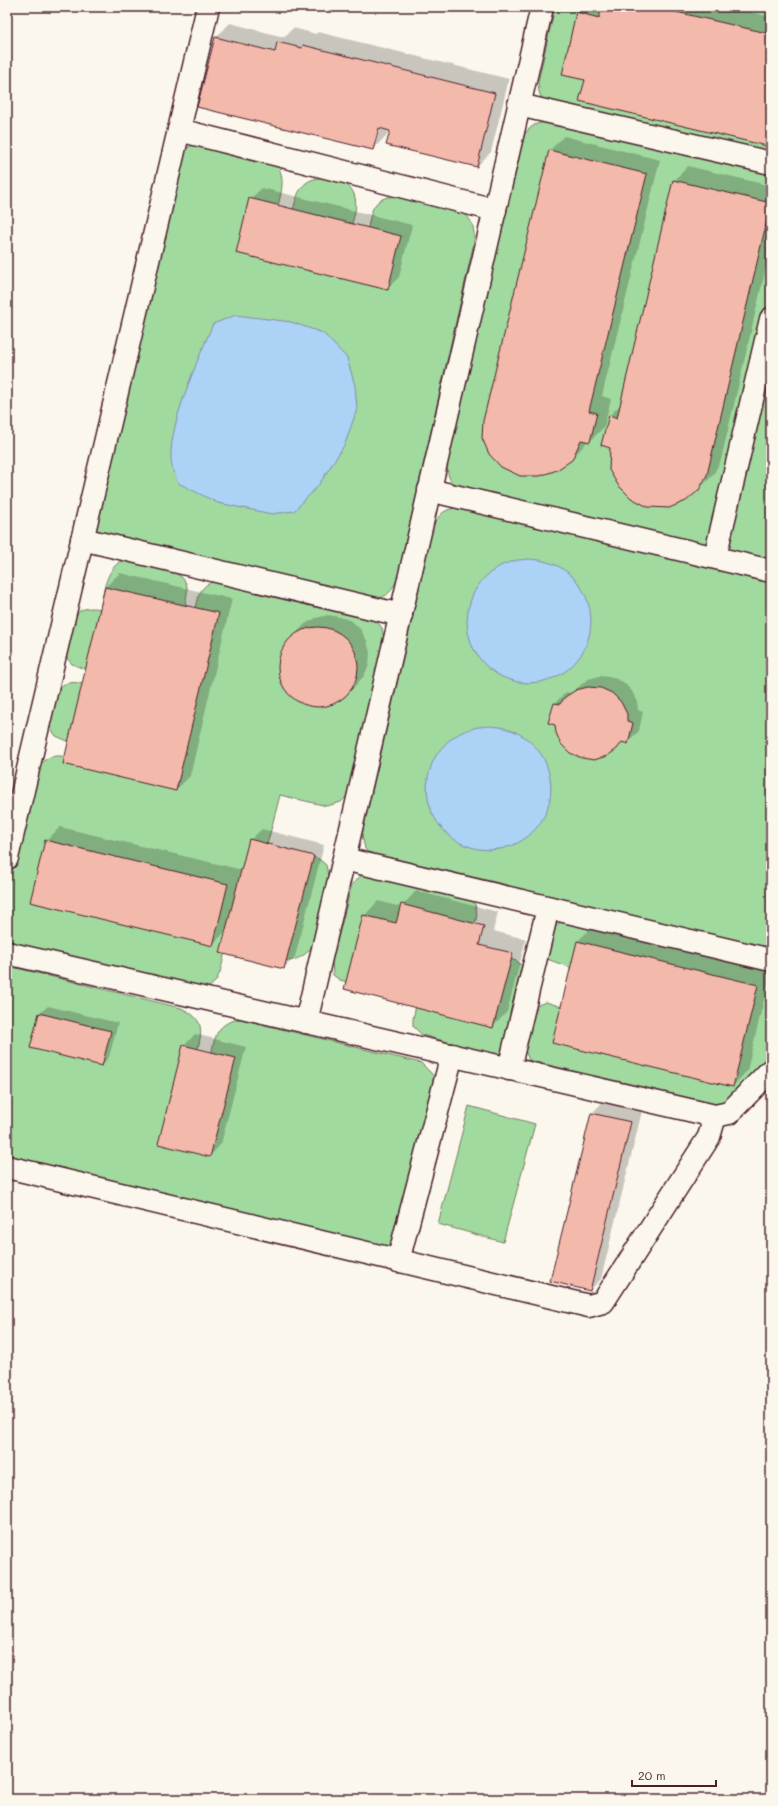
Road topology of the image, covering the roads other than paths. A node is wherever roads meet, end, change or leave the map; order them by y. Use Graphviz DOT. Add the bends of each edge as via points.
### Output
graph roads {
  1 [pos="208,7"];
  2 [pos="542,7"];
  3 [pos="519,105"];
  4 [pos="179,130"];
  5 [pos="771,163"];
  6 [pos="495,210"];
  7 [pos="771,319"];
  8 [pos="429,490"];
  9 [pos="82,539"];
  10 [pos="715,557"];
  11 [pos="771,571"];
  12 [pos="401,615"];
  13 [pos="7,858"];
  14 [pos="344,859"];
  15 [pos="548,908"];
  16 [pos="7,953"];
  17 [pos="771,960"];
  18 [pos="306,1022"];
  19 [pos="452,1055"];
  20 [pos="509,1069"];
  21 [pos="771,1070"];
  22 [pos="715,1116"];
  23 [pos="7,1167"];
  24 [pos="398,1260"];
  1 -- 4 [label="lane"];
  2 -- 3 [label="lane"];
  3 -- 5 [label="lane"];
  3 -- 6 [label="lane"];
  4 -- 6 [label="lane"];
  4 -- 9 [label="lane"];
  6 -- 8 [label="lane"];
  7 -- 10 [label="lane"];
  8 -- 10 [label="lane"];
  8 -- 12 [label="lane"];
  9 -- 12 [label="lane"];
  9 -- 13 [label="lane"];
  10 -- 11 [label="lane"];
  12 -- 14 [label="lane"];
  14 -- 15 [label="lane"];
  14 -- 18 [label="lane"];
  15 -- 17 [label="lane"];
  15 -- 20 [label="lane"];
  16 -- 18 [label="lane"];
  18 -- 19 [label="lane"];
  19 -- 20 [label="lane"];
  19 -- 24 [label="lane"];
  20 -- 22 [label="lane"];
  21 -- 22 [label="lane" via="729,1113"];
  22 -- 24 [label="lane" via="709,1138 604,1302 589,1306"];
  23 -- 24 [label="lane"];
}
